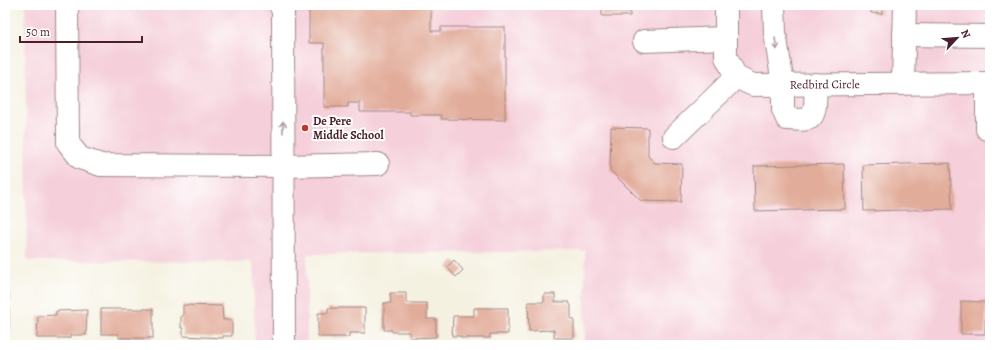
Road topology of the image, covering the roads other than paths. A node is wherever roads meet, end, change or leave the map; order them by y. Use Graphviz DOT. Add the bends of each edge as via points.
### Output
graph roads {
  1 [pos="67,5"];
  2 [pos="280,5"];
  3 [pos="726,5"];
  4 [pos="774,5"];
  5 [pos="905,5"];
  6 [pos="904,35"];
  7 [pos="990,36"];
  8 [pos="726,38"];
  9 [pos="644,41"];
  10 [pos="736,77"];
  11 [pos="988,83"];
  12 [pos="783,84"];
  13 [pos="815,84"];
  14 [pos="903,84"];
  15 [pos="990,129"];
  16 [pos="674,137"];
  17 [pos="378,164"];
  18 [pos="283,166"];
  19 [pos="284,345"];
  1 -- 18 [label="street" via="68,142 80,158 101,165"];
  18 -- 2 [label="street, one-way" via="283,11"];
  3 -- 8 [label="street"];
  4 -- 12 [label="street, one-way" via="775,33"];
  5 -- 6 [label="street"];
  6 -- 7 [label="street"];
  6 -- 14 [label="street"];
  8 -- 9 [label="street"];
  8 -- 10 [label="street" via="726,56"];
  10 -- 12 [label="street, Redbird Circle" via="753,84"];
  10 -- 16 [label="street"];
  11 -- 14 [label="street, Redbird Circle"];
  11 -- 15 [label="street" via="987,129"];
  12 -- 13 [label="street, Redbird Circle"];
  12 -- 13 [label="street" via="783,110 788,119 806,120 814,113"];
  13 -- 14 [label="street, Redbird Circle"];
  17 -- 18 [label="street"];
  18 -- 19 [label="street"];
}
